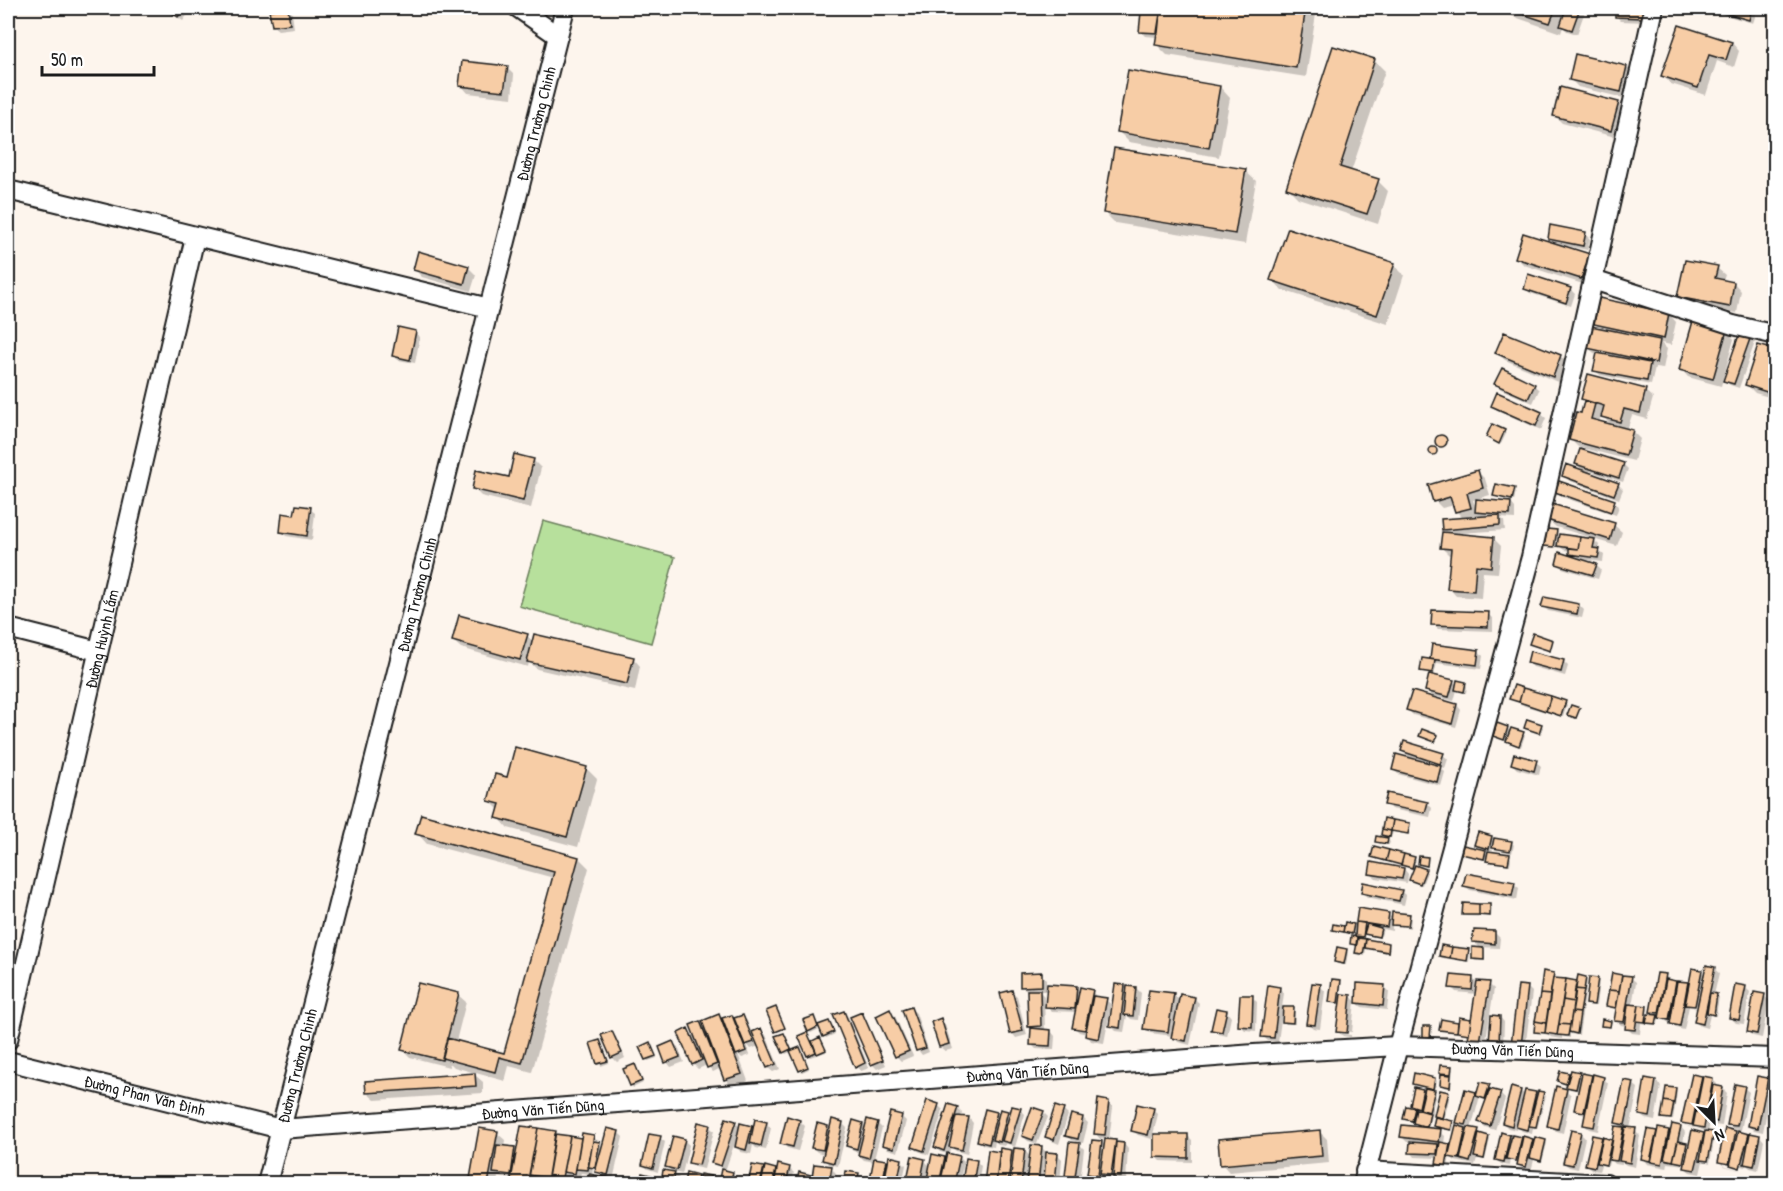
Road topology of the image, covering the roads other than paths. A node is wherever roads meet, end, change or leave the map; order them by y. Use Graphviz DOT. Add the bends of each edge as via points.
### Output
graph roads {
  1 [pos="518,8"];
  2 [pos="565,8"];
  3 [pos="1654,8"];
  4 [pos="558,36"];
  5 [pos="8,190"];
  6 [pos="195,237"];
  7 [pos="1593,280"];
  8 [pos="489,308"];
  9 [pos="1776,335"];
  10 [pos="8,628"];
  11 [pos="98,651"];
  12 [pos="8,1040"];
  13 [pos="1398,1046"];
  14 [pos="1776,1058"];
  15 [pos="8,1061"];
  16 [pos="281,1130"];
  17 [pos="1364,1177"];
  18 [pos="267,1184"];
  19 [pos="1606,1184"];
  1 -- 4 [label="street"];
  2 -- 4 [label="street, Đường Trường Chinh"];
  3 -- 7 [label="street"];
  4 -- 8 [label="street, Đường Trường Chinh"];
  5 -- 6 [label="street"];
  6 -- 8 [label="street"];
  6 -- 11 [label="street, Đường Huỳnh Lắm"];
  7 -- 9 [label="street"];
  7 -- 13 [label="street" via="1531,557"];
  8 -- 16 [label="street, Đường Trường Chinh"];
  10 -- 11 [label="street"];
  11 -- 12 [label="street, Đường Huỳnh Lắm"];
  13 -- 14 [label="street, Đường Văn Tiến Dũng"];
  13 -- 16 [label="street, Đường Văn Tiến Dũng"];
  13 -- 17 [label="street"];
  15 -- 16 [label="street, Đường Phan Văn Định"];
  16 -- 18 [label="street, Đường Trường Chinh"];
  17 -- 19 [label="street"];
}
